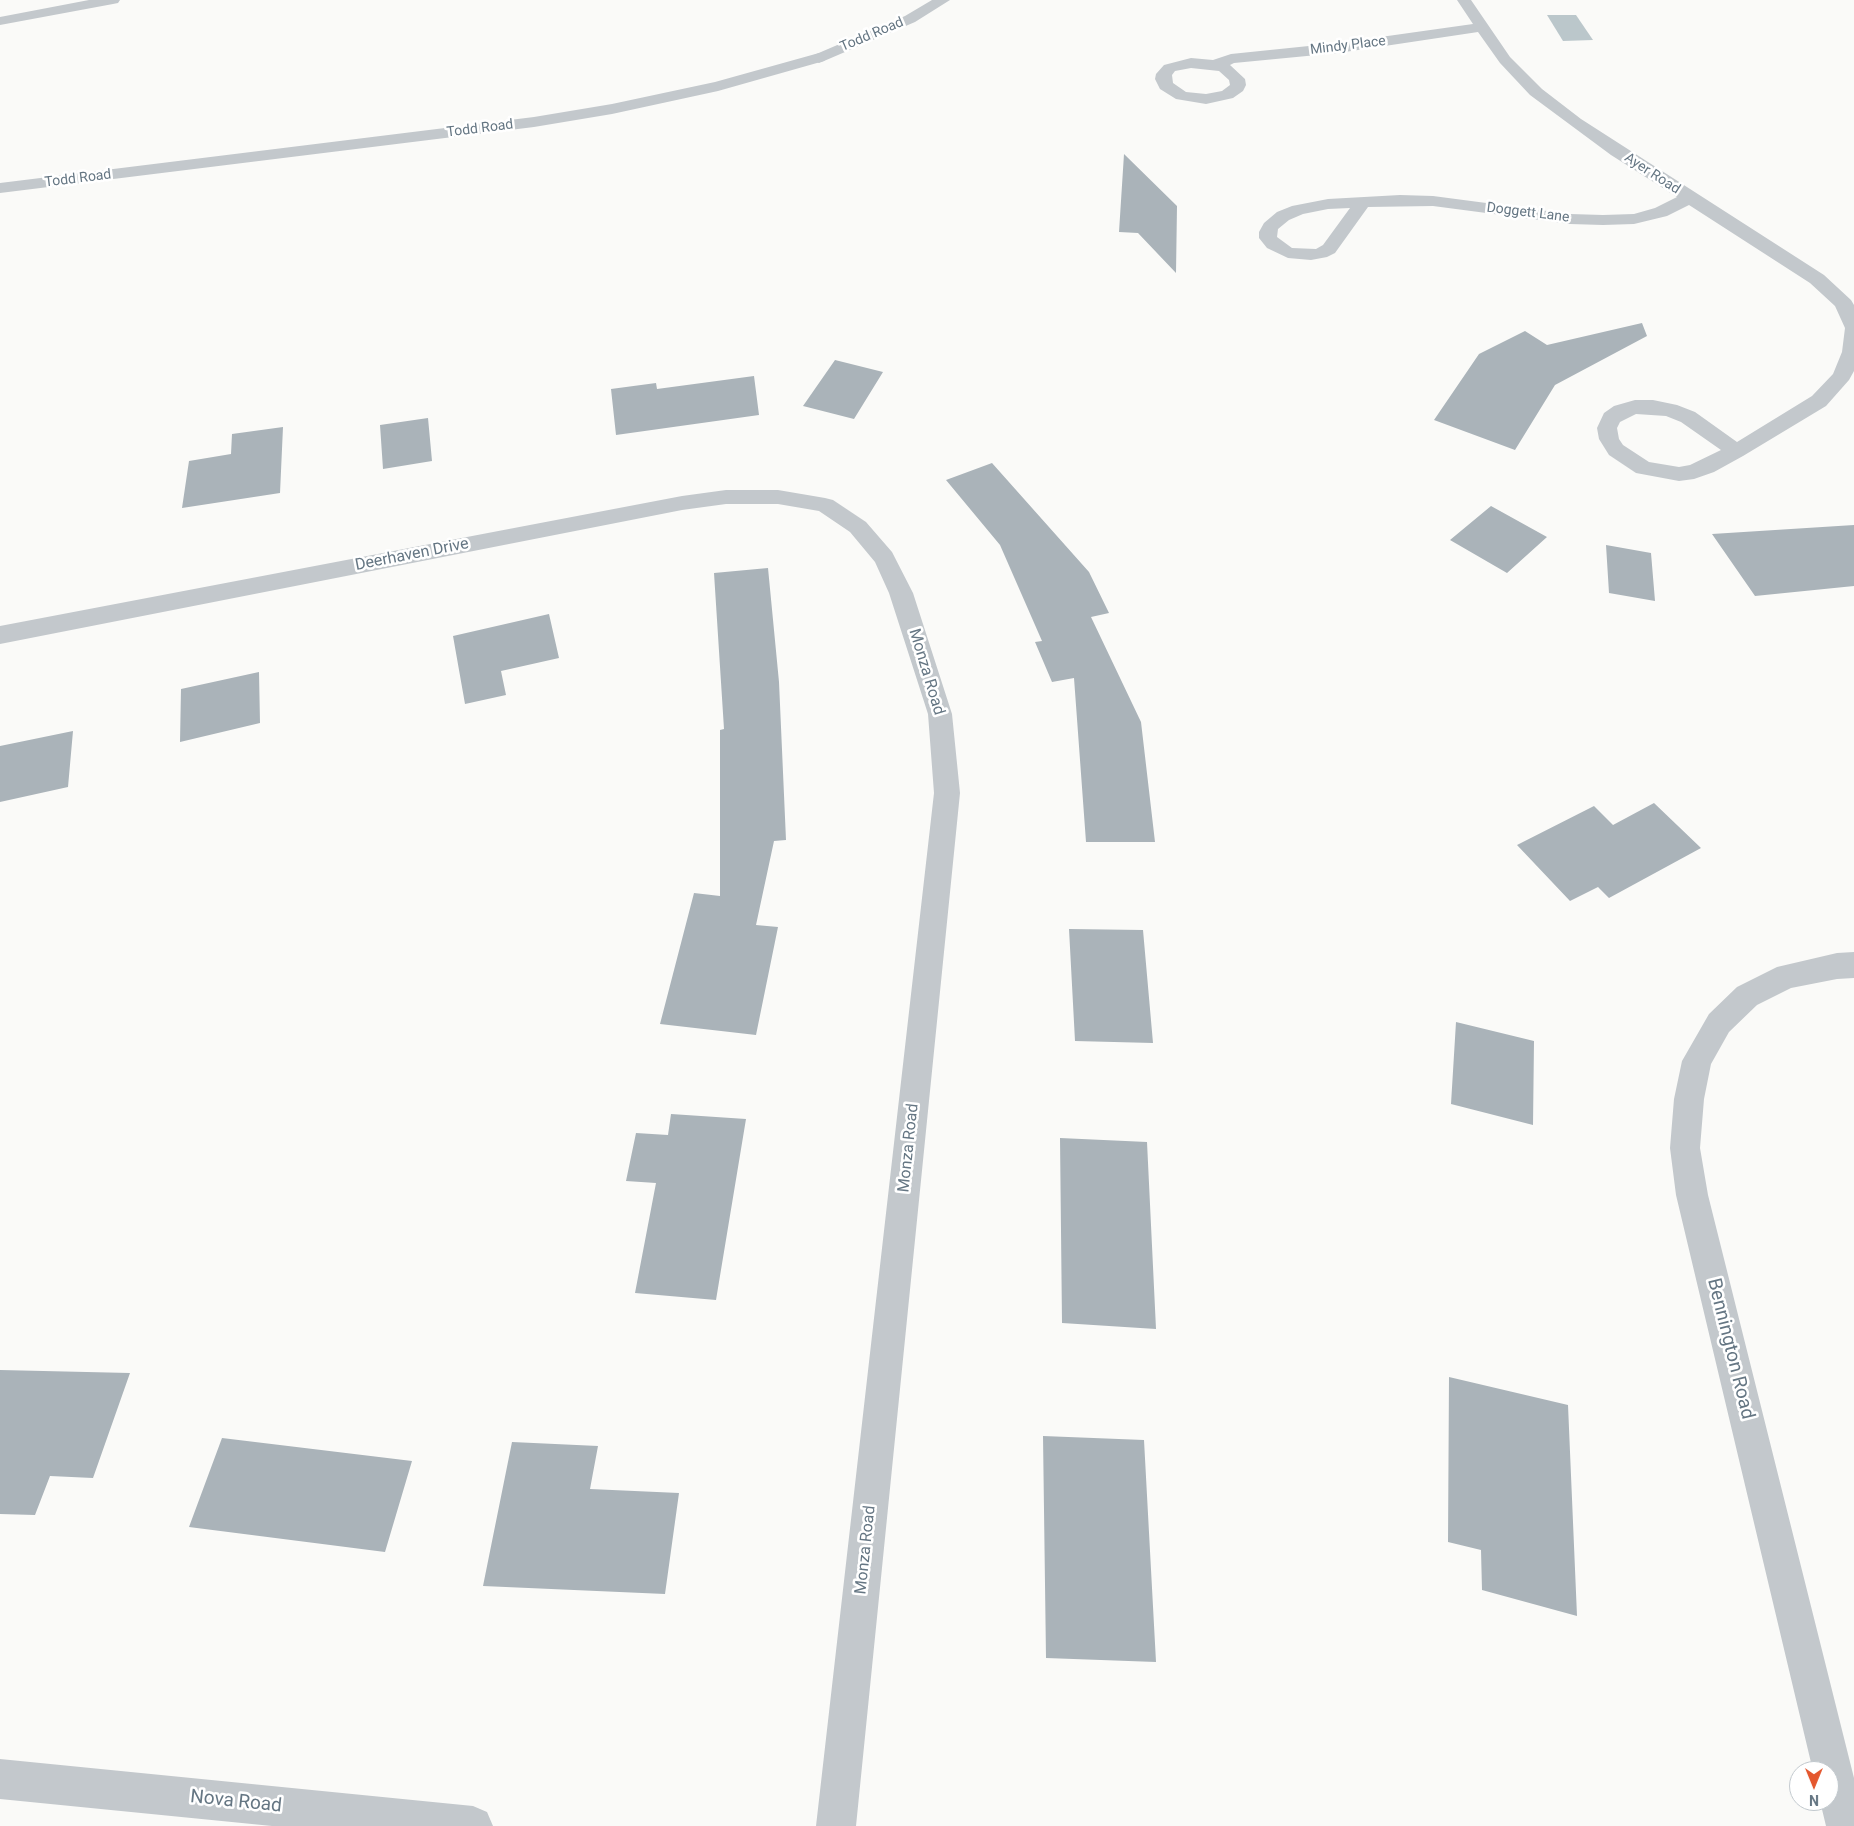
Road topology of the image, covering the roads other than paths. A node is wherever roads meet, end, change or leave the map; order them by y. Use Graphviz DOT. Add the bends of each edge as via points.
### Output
graph roads {
  1 [pos="114,0"];
  2 [pos="943,0"];
  3 [pos="1464,0"];
  4 [pos="0,21"];
  5 [pos="1481,27"];
  6 [pos="1215,65"];
  7 [pos="0,188"];
  8 [pos="1690,198"];
  9 [pos="1363,202"];
  10 [pos="1854,328"];
  11 [pos="1736,451"];
  12 [pos="825,505"];
  13 [pos="0,634"];
  14 [pos="1854,965"];
  15 [pos="0,1778"];
  16 [pos="473,1826"];
  17 [pos="836,1826"];
  18 [pos="1846,1826"];
  1 -- 4 [label="street"];
  2 -- 7 [label="street, Todd Road" via="910,19 819,58 718,86 612,109 534,122"];
  3 -- 5 [label="street, Ayer Road"];
  5 -- 6 [label="street, Mindy Place" via="1338,48 1231,59"];
  5 -- 8 [label="street, Ayer Road" via="1505,60 1536,92 1575,122"];
  8 -- 9 [label="street, Doggett Lane" via="1661,212 1634,219 1604,220 1570,219 1433,201"];
  8 -- 10 [label="street, Ayer Road" via="1817,279 1844,304"];
  9 -- 9 [label="street, Doggett Lane" via="1329,248 1321,253 1288,253 1268,238 1270,227 1283,216 1310,207"];
  10 -- 11 [label="street, Ayer Road" via="1852,352 1842,376 1819,401"];
  11 -- 11 [label="street, Ayer Road" via="1694,472 1661,472 1644,468 1616,450 1607,428 1611,418 1621,411 1636,407 1670,410 1688,417"];
  12 -- 13 [label="street, Deerhaven Drive" via="778,497 726,497 682,503"];
  12 -- 17 [label="street, Monza Road" via="858,527 884,558 901,593 940,714 947,793"];
  14 -- 18 [label="street, Bennington Road" via="1788,976 1747,996 1719,1023 1697,1061 1688,1099 1685,1148 1692,1195"];
  15 -- 16 [label="street, Nova Road"];
}
